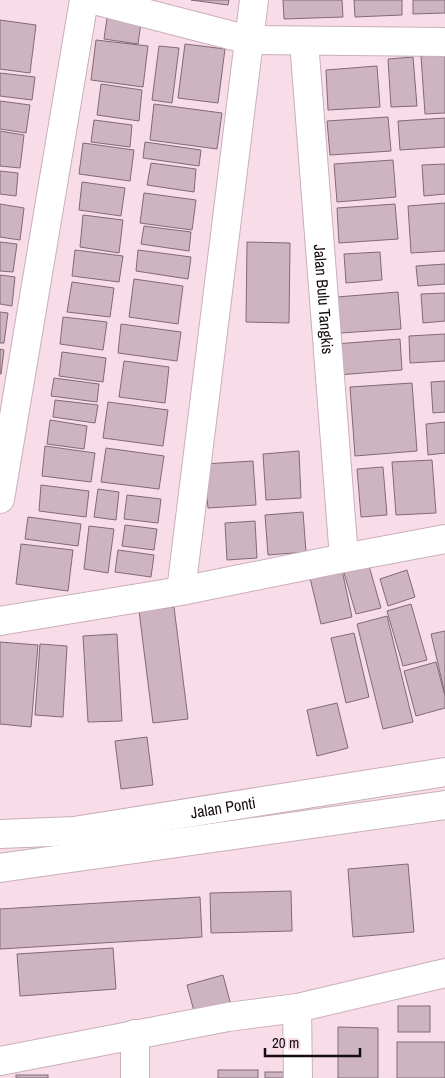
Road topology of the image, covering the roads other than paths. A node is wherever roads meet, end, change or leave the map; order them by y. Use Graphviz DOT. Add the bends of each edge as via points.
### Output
graph roads {
  1 [pos="84,0"];
  2 [pos="94,0"];
  3 [pos="254,0"];
  4 [pos="249,40"];
  5 [pos="304,40"];
  6 [pos="445,42"];
  7 [pos="0,499"];
  8 [pos="445,539"];
  9 [pos="344,558"];
  10 [pos="181,591"];
  11 [pos="0,622"];
  12 [pos="445,772"];
  13 [pos="445,805"];
  14 [pos="0,834"];
  15 [pos="0,868"];
  16 [pos="445,973"];
  17 [pos="297,1008"];
  18 [pos="136,1034"];
  19 [pos="0,1061"];
  20 [pos="135,1078"];
  21 [pos="298,1078"];
  1 -- 7 [label="street"];
  2 -- 4 [label="street"];
  3 -- 4 [label="street"];
  4 -- 5 [label="street"];
  4 -- 10 [label="street"];
  5 -- 6 [label="street"];
  5 -- 9 [label="street, Jalan Bulu Tangkis"];
  8 -- 9 [label="street"];
  9 -- 10 [label="street"];
  10 -- 11 [label="street"];
  12 -- 14 [label="street, Jalan Ponti" via="74,831"];
  13 -- 15 [label="street, Jalan Ponti"];
  16 -- 17 [label="street"];
  17 -- 18 [label="street"];
  17 -- 21 [label="street"];
  18 -- 19 [label="street"];
  18 -- 20 [label="street"];
}
